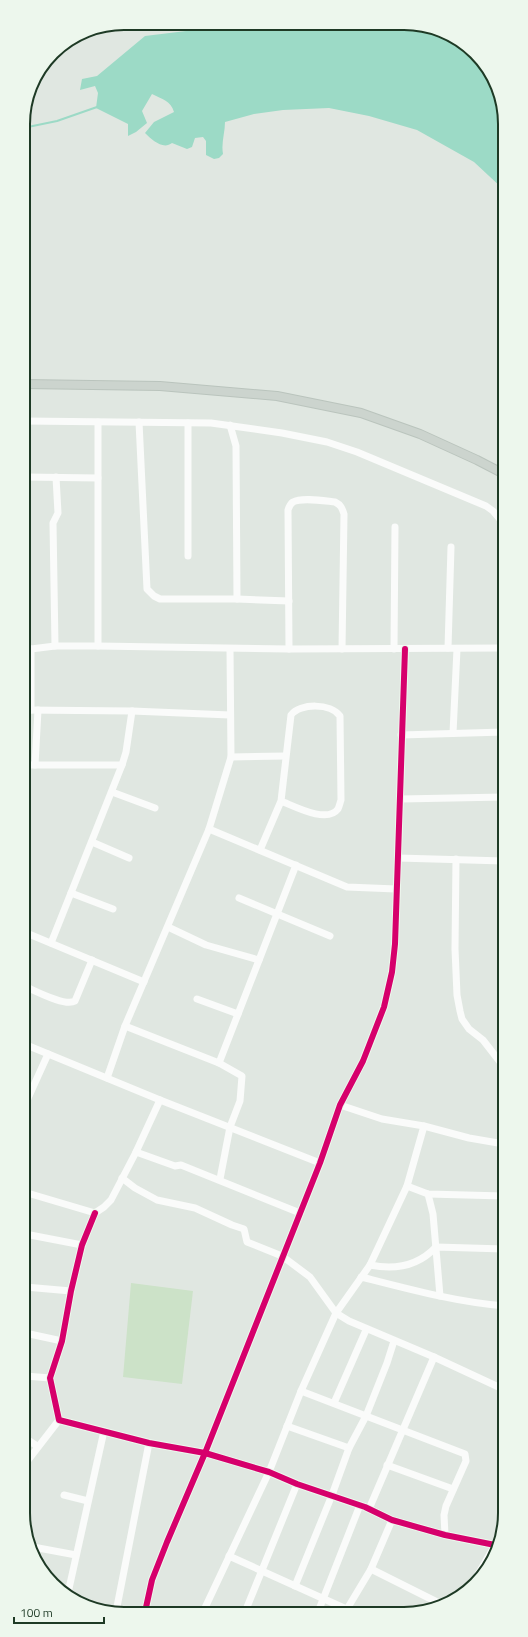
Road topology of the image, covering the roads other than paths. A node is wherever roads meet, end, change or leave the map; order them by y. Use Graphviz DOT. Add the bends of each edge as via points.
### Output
graph roads {
  1 [pos="30,384"];
  2 [pos="30,421"];
  3 [pos="98,422"];
  4 [pos="140,422"];
  5 [pos="188,423"];
  6 [pos="230,425"];
  7 [pos="498,471"];
  8 [pos="30,476"];
  9 [pos="56,477"];
  10 [pos="98,478"];
  11 [pos="498,517"];
  12 [pos="395,527"];
  13 [pos="451,546"];
  14 [pos="188,556"];
  15 [pos="237,599"];
  16 [pos="289,601"];
  17 [pos="55,646"];
  18 [pos="98,646"];
  19 [pos="30,648"];
  20 [pos="230,648"];
  21 [pos="448,648"];
  22 [pos="498,648"];
  23 [pos="342,649"];
  24 [pos="394,649"];
  25 [pos="404,649"];
  26 [pos="457,649"];
  27 [pos="289,650"];
  28 [pos="30,694"];
  29 [pos="31,710"];
  30 [pos="132,711"];
  31 [pos="230,715"];
  32 [pos="498,732"];
  33 [pos="453,733"];
  34 [pos="401,735"];
  35 [pos="285,756"];
  36 [pos="231,757"];
  37 [pos="30,765"];
  38 [pos="35,765"];
  39 [pos="122,765"];
  40 [pos="112,792"];
  41 [pos="498,797"];
  42 [pos="401,799"];
  43 [pos="281,801"];
  44 [pos="155,808"];
  45 [pos="209,829"];
  46 [pos="92,842"];
  47 [pos="260,850"];
  48 [pos="129,858"];
  49 [pos="398,858"];
  50 [pos="456,859"];
  51 [pos="498,861"];
  52 [pos="296,865"];
  53 [pos="396,889"];
  54 [pos="72,893"];
  55 [pos="239,898"];
  56 [pos="113,909"];
  57 [pos="277,914"];
  58 [pos="168,927"];
  59 [pos="30,934"];
  60 [pos="330,936"];
  61 [pos="51,943"];
  62 [pos="92,960"];
  63 [pos="259,960"];
  64 [pos="144,982"];
  65 [pos="30,989"];
  66 [pos="197,999"];
  67 [pos="238,1014"];
  68 [pos="125,1026"];
  69 [pos="30,1046"];
  70 [pos="48,1054"];
  71 [pos="498,1059"];
  72 [pos="219,1063"];
  73 [pos="107,1078"];
  74 [pos="30,1094"];
  75 [pos="160,1100"];
  76 [pos="340,1105"];
  77 [pos="424,1126"];
  78 [pos="230,1127"];
  79 [pos="498,1143"];
  80 [pos="136,1152"];
  81 [pos="320,1163"];
  82 [pos="122,1178"];
  83 [pos="220,1179"];
  84 [pos="407,1186"];
  85 [pos="30,1194"];
  86 [pos="428,1194"];
  87 [pos="498,1196"];
  88 [pos="96,1213"];
  89 [pos="300,1213"];
  90 [pos="30,1235"];
  91 [pos="82,1246"];
  92 [pos="436,1248"];
  93 [pos="498,1249"];
  94 [pos="282,1256"];
  95 [pos="370,1265"];
  96 [pos="360,1277"];
  97 [pos="30,1287"];
  98 [pos="71,1290"];
  99 [pos="440,1296"];
  100 [pos="498,1305"];
  101 [pos="336,1313"];
  102 [pos="366,1330"];
  103 [pos="30,1335"];
  104 [pos="62,1341"];
  105 [pos="394,1341"];
  106 [pos="434,1357"];
  107 [pos="30,1376"];
  108 [pos="50,1378"];
  109 [pos="498,1387"];
  110 [pos="301,1390"];
  111 [pos="334,1403"];
  112 [pos="366,1416"];
  113 [pos="59,1420"];
  114 [pos="287,1426"];
  115 [pos="402,1430"];
  116 [pos="104,1431"];
  117 [pos="30,1441"];
  118 [pos="149,1443"];
  119 [pos="37,1446"];
  120 [pos="349,1448"];
  121 [pos="205,1453"];
  122 [pos="30,1456"];
  123 [pos="388,1465"];
  124 [pos="269,1472"];
  125 [pos="297,1484"];
  126 [pos="453,1489"];
  127 [pos="64,1495"];
  128 [pos="332,1495"];
  129 [pos="88,1501"];
  130 [pos="360,1505"];
  131 [pos="369,1509"];
  132 [pos="392,1520"];
  133 [pos="445,1535"];
  134 [pos="492,1545"];
  135 [pos="37,1548"];
  136 [pos="76,1555"];
  137 [pos="229,1556"];
  138 [pos="371,1569"];
  139 [pos="262,1571"];
  140 [pos="295,1586"];
  141 [pos="69,1589"];
  142 [pos="323,1598"];
  143 [pos="436,1601"];
  144 [pos="117,1607"];
  145 [pos="146,1607"];
  146 [pos="205,1607"];
  147 [pos="247,1607"];
  148 [pos="320,1607"];
  149 [pos="342,1607"];
  150 [pos="352,1607"];
  1 -- 7 [label="main road" via="160,386 278,396 368,416 420,434"];
  2 -- 3 [label="street"];
  3 -- 4 [label="street"];
  3 -- 10 [label="street"];
  4 -- 5 [label="street"];
  4 -- 15 [label="street" via="148,589 160,599"];
  5 -- 6 [label="street"];
  5 -- 14 [label="street"];
  6 -- 11 [label="street" via="327,442 357,452 486,506"];
  6 -- 15 [label="street" via="236,446"];
  8 -- 9 [label="street"];
  9 -- 10 [label="street"];
  9 -- 17 [label="street" via="58,513 53,523"];
  10 -- 18 [label="street"];
  12 -- 24 [label="street"];
  13 -- 21 [label="street"];
  15 -- 16 [label="street"];
  16 -- 23 [label="street" via="288,510 291,504 302,500 340,504 344,514"];
  16 -- 27 [label="street"];
  17 -- 18 [label="street"];
  17 -- 19 [label="street"];
  18 -- 20 [label="street"];
  20 -- 27 [label="street"];
  20 -- 31 [label="street"];
  21 -- 25 [label="street"];
  21 -- 26 [label="street"];
  22 -- 26 [label="street"];
  23 -- 24 [label="street"];
  23 -- 27 [label="street"];
  24 -- 25 [label="street"];
  25 -- 34 [label="street"];
  26 -- 33 [label="street"];
  28 -- 29 [label="street"];
  29 -- 30 [label="street"];
  29 -- 38 [label="street"];
  30 -- 31 [label="street"];
  30 -- 39 [label="street"];
  31 -- 36 [label="street"];
  32 -- 33 [label="street"];
  33 -- 34 [label="street"];
  34 -- 42 [label="street"];
  35 -- 36 [label="street"];
  35 -- 43 [label="street"];
  35 -- 43 [label="street" via="290,715 294,710 311,706 336,711 340,716 341,800 338,809 331,815 322,816"];
  36 -- 45 [label="street"];
  37 -- 38 [label="street"];
  38 -- 39 [label="street"];
  39 -- 40 [label="street"];
  40 -- 44 [label="street"];
  40 -- 46 [label="street"];
  41 -- 42 [label="street"];
  42 -- 49 [label="street"];
  43 -- 47 [label="street"];
  45 -- 47 [label="street"];
  45 -- 58 [label="street"];
  46 -- 48 [label="street"];
  46 -- 54 [label="street"];
  47 -- 52 [label="street"];
  49 -- 50 [label="street"];
  49 -- 53 [label="street"];
  50 -- 51 [label="street"];
  50 -- 71 [label="street" via="455,949 460,1011 462,1019"];
  52 -- 53 [label="street" via="347,887"];
  52 -- 57 [label="street"];
  53 -- 76 [label="street" via="395,944 384,1007 363,1061"];
  54 -- 56 [label="street"];
  54 -- 61 [label="street"];
  55 -- 57 [label="street"];
  57 -- 60 [label="street"];
  57 -- 63 [label="street"];
  58 -- 63 [label="street" via="206,945"];
  58 -- 64 [label="street"];
  59 -- 61 [label="street"];
  61 -- 62 [label="street"];
  62 -- 64 [label="street"];
  62 -- 65 [label="street" via="76,1001 64,1003"];
  63 -- 67 [label="street"];
  64 -- 68 [label="street"];
  66 -- 67 [label="street"];
  67 -- 72 [label="street"];
  68 -- 72 [label="street"];
  68 -- 73 [label="street"];
  69 -- 70 [label="street"];
  70 -- 73 [label="street"];
  70 -- 74 [label="street"];
  72 -- 78 [label="street" via="242,1076 240,1101"];
  73 -- 75 [label="street"];
  75 -- 78 [label="street"];
  75 -- 80 [label="street"];
  76 -- 77 [label="street" via="382,1119"];
  76 -- 81 [label="street"];
  77 -- 79 [label="street"];
  77 -- 84 [label="street"];
  78 -- 81 [label="street"];
  78 -- 83 [label="street"];
  80 -- 82 [label="street"];
  80 -- 83 [label="street"];
  81 -- 89 [label="street"];
  82 -- 88 [label="street" via="111,1200"];
  82 -- 94 [label="street" via="157,1200 195,1208 244,1229 247,1242"];
  83 -- 89 [label="street"];
  84 -- 86 [label="street"];
  84 -- 95 [label="street"];
  85 -- 88 [label="street"];
  86 -- 87 [label="street"];
  86 -- 92 [label="street" via="433,1214"];
  88 -- 91 [label="street"];
  89 -- 94 [label="street"];
  90 -- 91 [label="street"];
  91 -- 98 [label="street"];
  92 -- 93 [label="street"];
  92 -- 95 [label="street" via="429,1255 404,1266 385,1268"];
  92 -- 99 [label="street"];
  94 -- 101 [label="street" via="310,1277"];
  94 -- 121 [label="street"];
  95 -- 96 [label="street"];
  96 -- 99 [label="street"];
  96 -- 101 [label="street"];
  97 -- 98 [label="street"];
  98 -- 104 [label="street"];
  99 -- 100 [label="street"];
  101 -- 102 [label="street"];
  101 -- 110 [label="street"];
  102 -- 105 [label="street"];
  102 -- 111 [label="street"];
  103 -- 104 [label="street"];
  104 -- 108 [label="street"];
  105 -- 106 [label="street"];
  105 -- 112 [label="street"];
  106 -- 109 [label="street"];
  106 -- 115 [label="street"];
  107 -- 108 [label="street"];
  108 -- 113 [label="street"];
  110 -- 111 [label="street"];
  110 -- 114 [label="street"];
  111 -- 112 [label="street"];
  112 -- 115 [label="street"];
  112 -- 120 [label="street"];
  113 -- 116 [label="street"];
  113 -- 119 [label="street"];
  114 -- 120 [label="street"];
  114 -- 124 [label="street"];
  115 -- 123 [label="street"];
  115 -- 126 [label="street" via="465,1454 466,1461"];
  116 -- 118 [label="street"];
  116 -- 129 [label="street"];
  117 -- 119 [label="street"];
  118 -- 121 [label="street"];
  118 -- 144 [label="street"];
  119 -- 122 [label="street"];
  120 -- 128 [label="street"];
  121 -- 124 [label="street"];
  121 -- 145 [label="street" via="152,1580"];
  123 -- 126 [label="street"];
  123 -- 131 [label="street"];
  124 -- 125 [label="street"];
  124 -- 137 [label="street"];
  125 -- 128 [label="street"];
  125 -- 139 [label="street"];
  126 -- 133 [label="street" via="444,1515"];
  127 -- 129 [label="street"];
  128 -- 130 [label="street"];
  128 -- 140 [label="street"];
  129 -- 136 [label="street"];
  130 -- 131 [label="street"];
  130 -- 142 [label="street"];
  131 -- 132 [label="street"];
  132 -- 133 [label="street"];
  132 -- 138 [label="street"];
  133 -- 134 [label="street"];
  135 -- 136 [label="street"];
  136 -- 141 [label="street"];
  137 -- 139 [label="street"];
  137 -- 146 [label="street"];
  138 -- 143 [label="street"];
  138 -- 150 [label="street"];
  139 -- 140 [label="street"];
  139 -- 147 [label="street"];
  140 -- 142 [label="street"];
  142 -- 148 [label="street"];
  142 -- 149 [label="street"];
}
